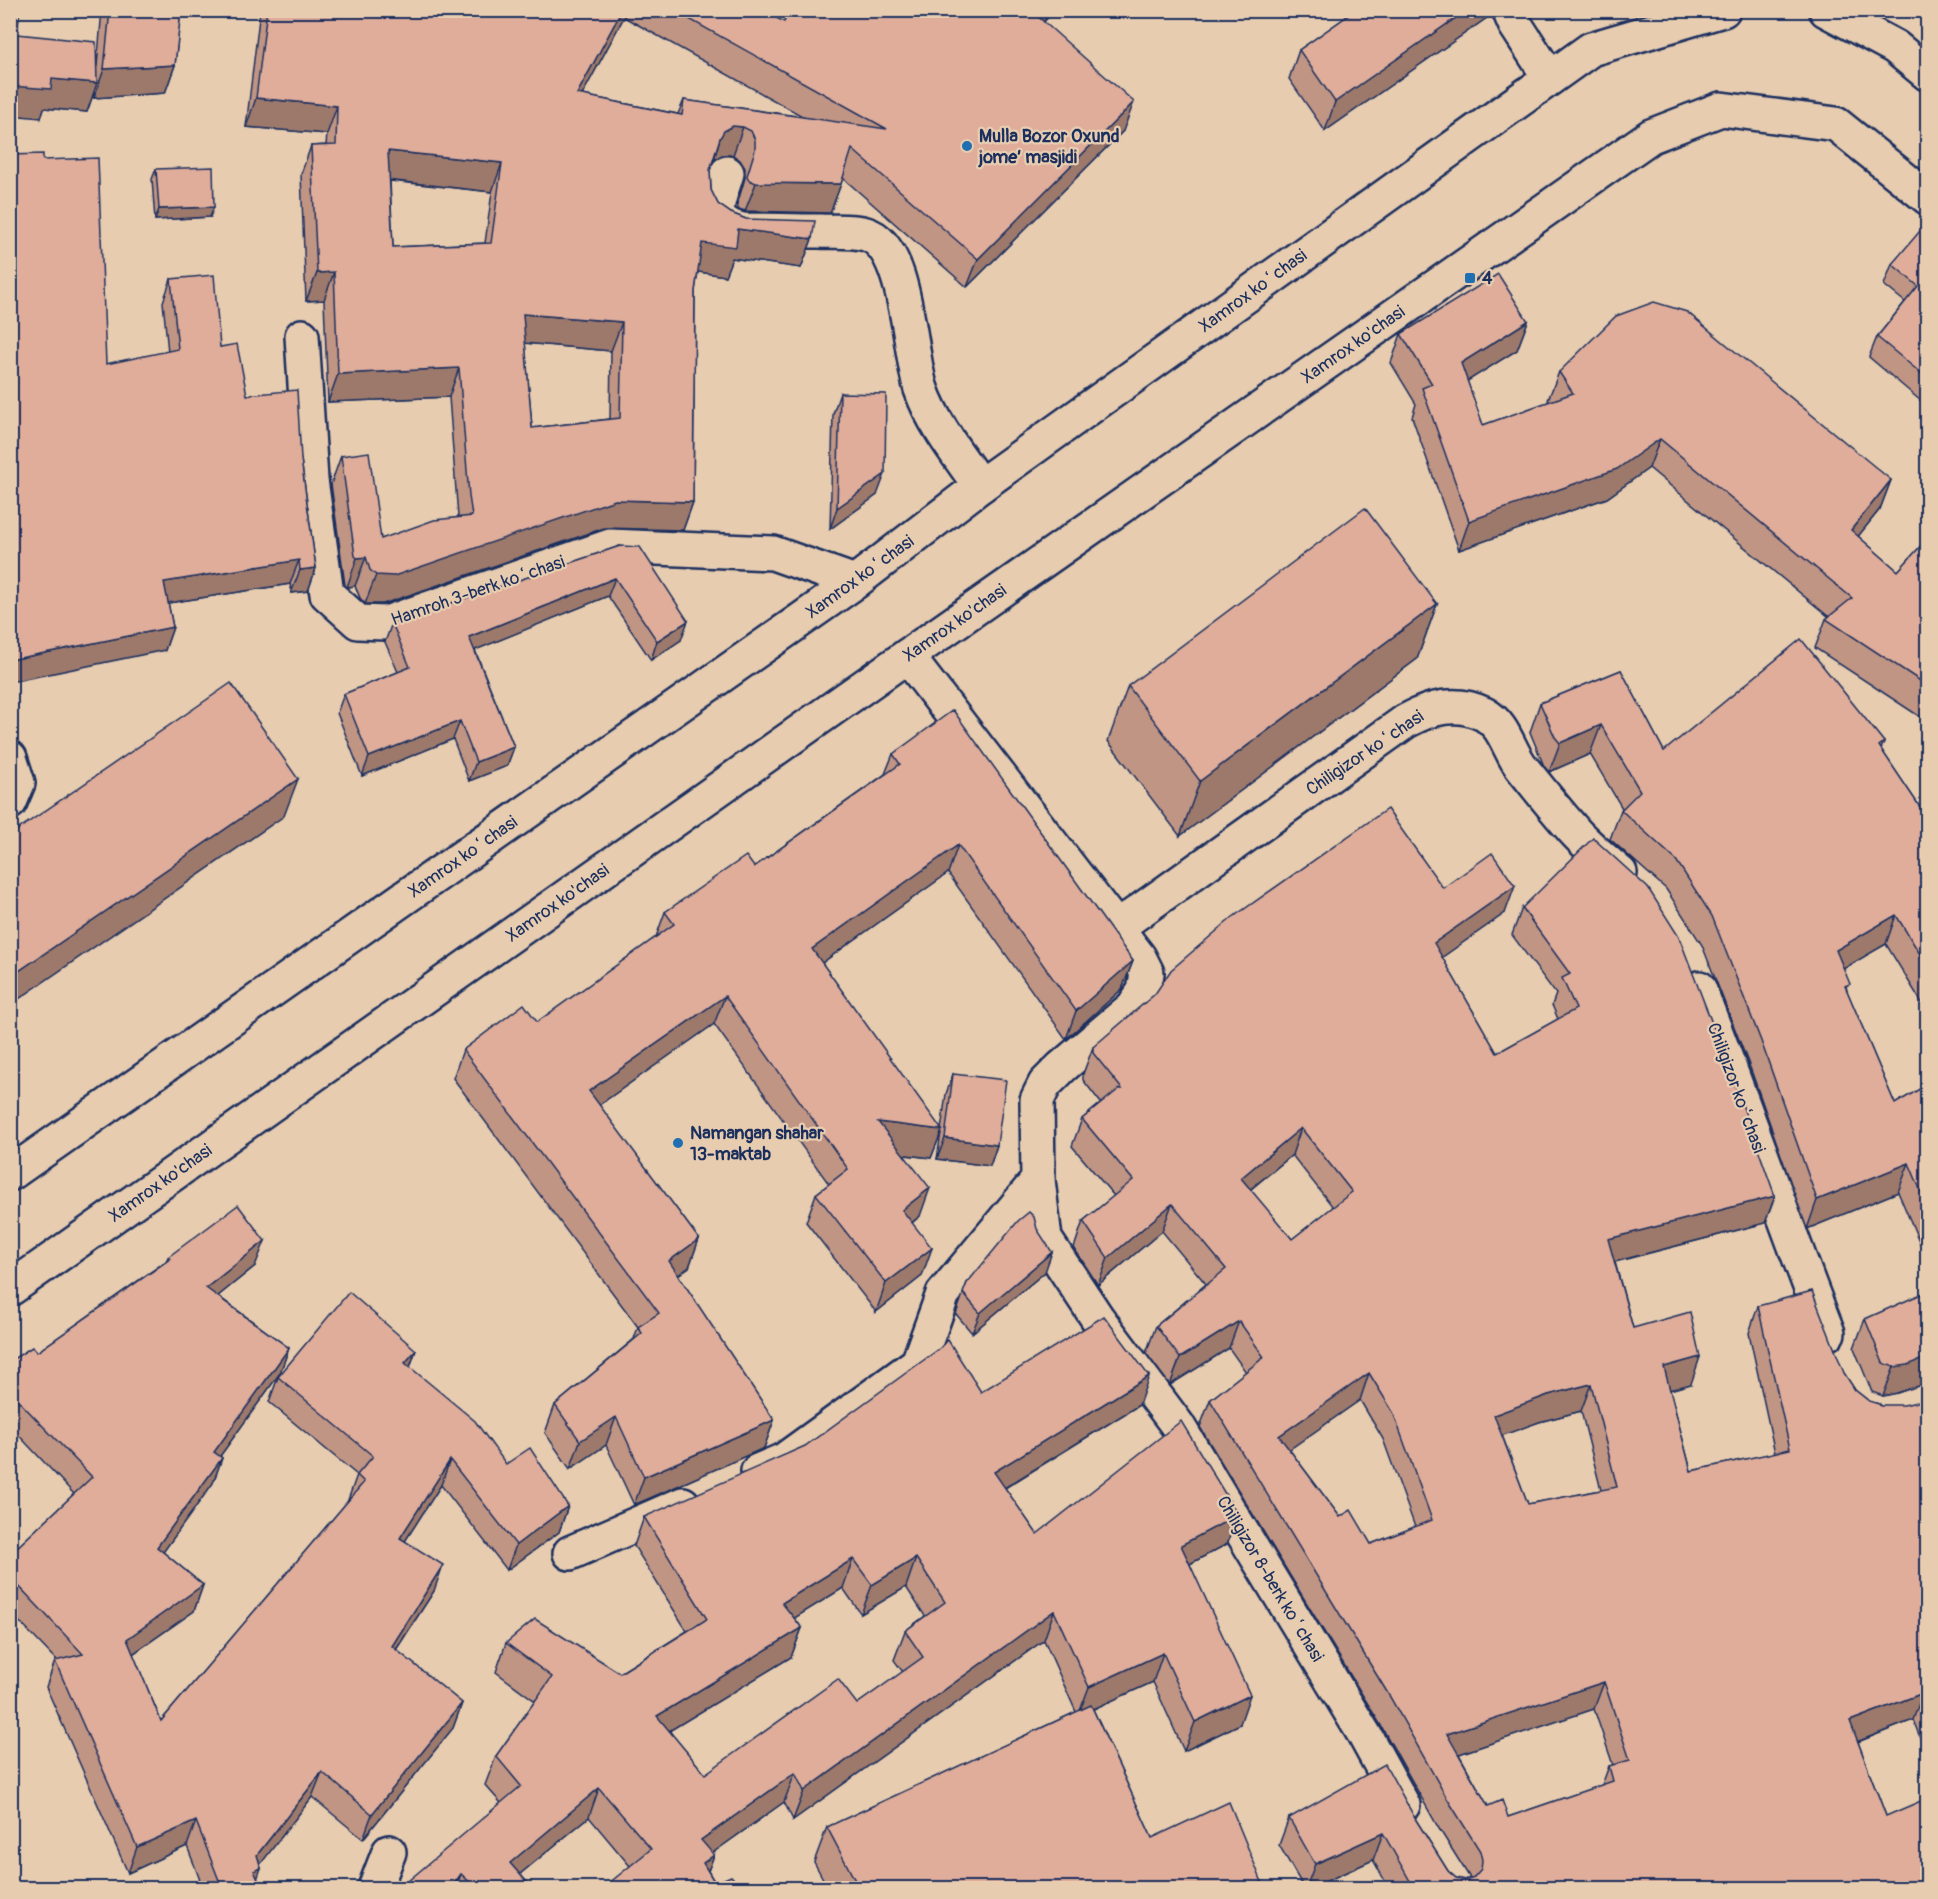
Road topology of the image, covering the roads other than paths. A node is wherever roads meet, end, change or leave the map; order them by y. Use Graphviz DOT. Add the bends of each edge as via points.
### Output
graph roads {
  1 [pos="1509,10"];
  2 [pos="1723,10"];
  3 [pos="1826,10"];
  4 [pos="1928,74"];
  5 [pos="1550,78"];
  6 [pos="727,173"];
  7 [pos="1928,198"];
  8 [pos="302,336"];
  9 [pos="980,486"];
  10 [pos="855,582"];
  11 [pos="907,656"];
  12 [pos="10,758"];
  13 [pos="10,802"];
  14 [pos="1644,895"];
  15 [pos="1116,928"];
  16 [pos="1690,966"];
  17 [pos="10,1174"];
  18 [pos="1038,1180"];
  19 [pos="10,1289"];
  20 [pos="1839,1360"];
  21 [pos="570,1553"];
  22 [pos="1416,1827"];
  23 [pos="389,1852"];
  24 [pos="375,1888"];
  1 -- 5 [label="main road"];
  2 -- 5 [label="main road, Xamrox koʻchasi" via="1591,49"];
  3 -- 4 [label="main road" via="1895,47"];
  5 -- 9 [label="main road, Xamrox koʻchasi"];
  6 -- 9 [label="main road" via="717,207 726,226 868,235 885,249 909,318 920,387 928,406"];
  7 -- 11 [label="main road, Xamrox ko'chasi" via="1836,124 1721,109 1651,136"];
  8 -- 10 [label="main road, Hamroh 3-berk koʻchasi" via="311,480 327,594 358,622 386,622 610,546 773,553"];
  9 -- 10 [label="main road, Xamrox koʻchasi"];
  10 -- 17 [label="main road, Xamrox koʻchasi"];
  11 -- 15 [label="main road"];
  11 -- 19 [label="main road, Xamrox ko'chasi"];
  12 -- 13 [label="main road" via="18,783"];
  14 -- 15 [label="main road, Chiligizor koʻchasi" via="1577,834 1520,766 1500,726 1483,714 1442,706 1406,722"];
  15 -- 18 [label="main road, Chiligizor 8-berk koʻchasi" via="1147,973 1144,991 1133,1007 1045,1084 1037,1100"];
  16 -- 20 [label="main road, Chiligizor koʻchasi"];
  18 -- 21 [label="main road" via="943,1294 918,1363 784,1460"];
  18 -- 22 [label="main road, Chiligizor 8-berk koʻchasi" via="1045,1239 1098,1319 1178,1426"];
  23 -- 24 [label="main road"];
}
